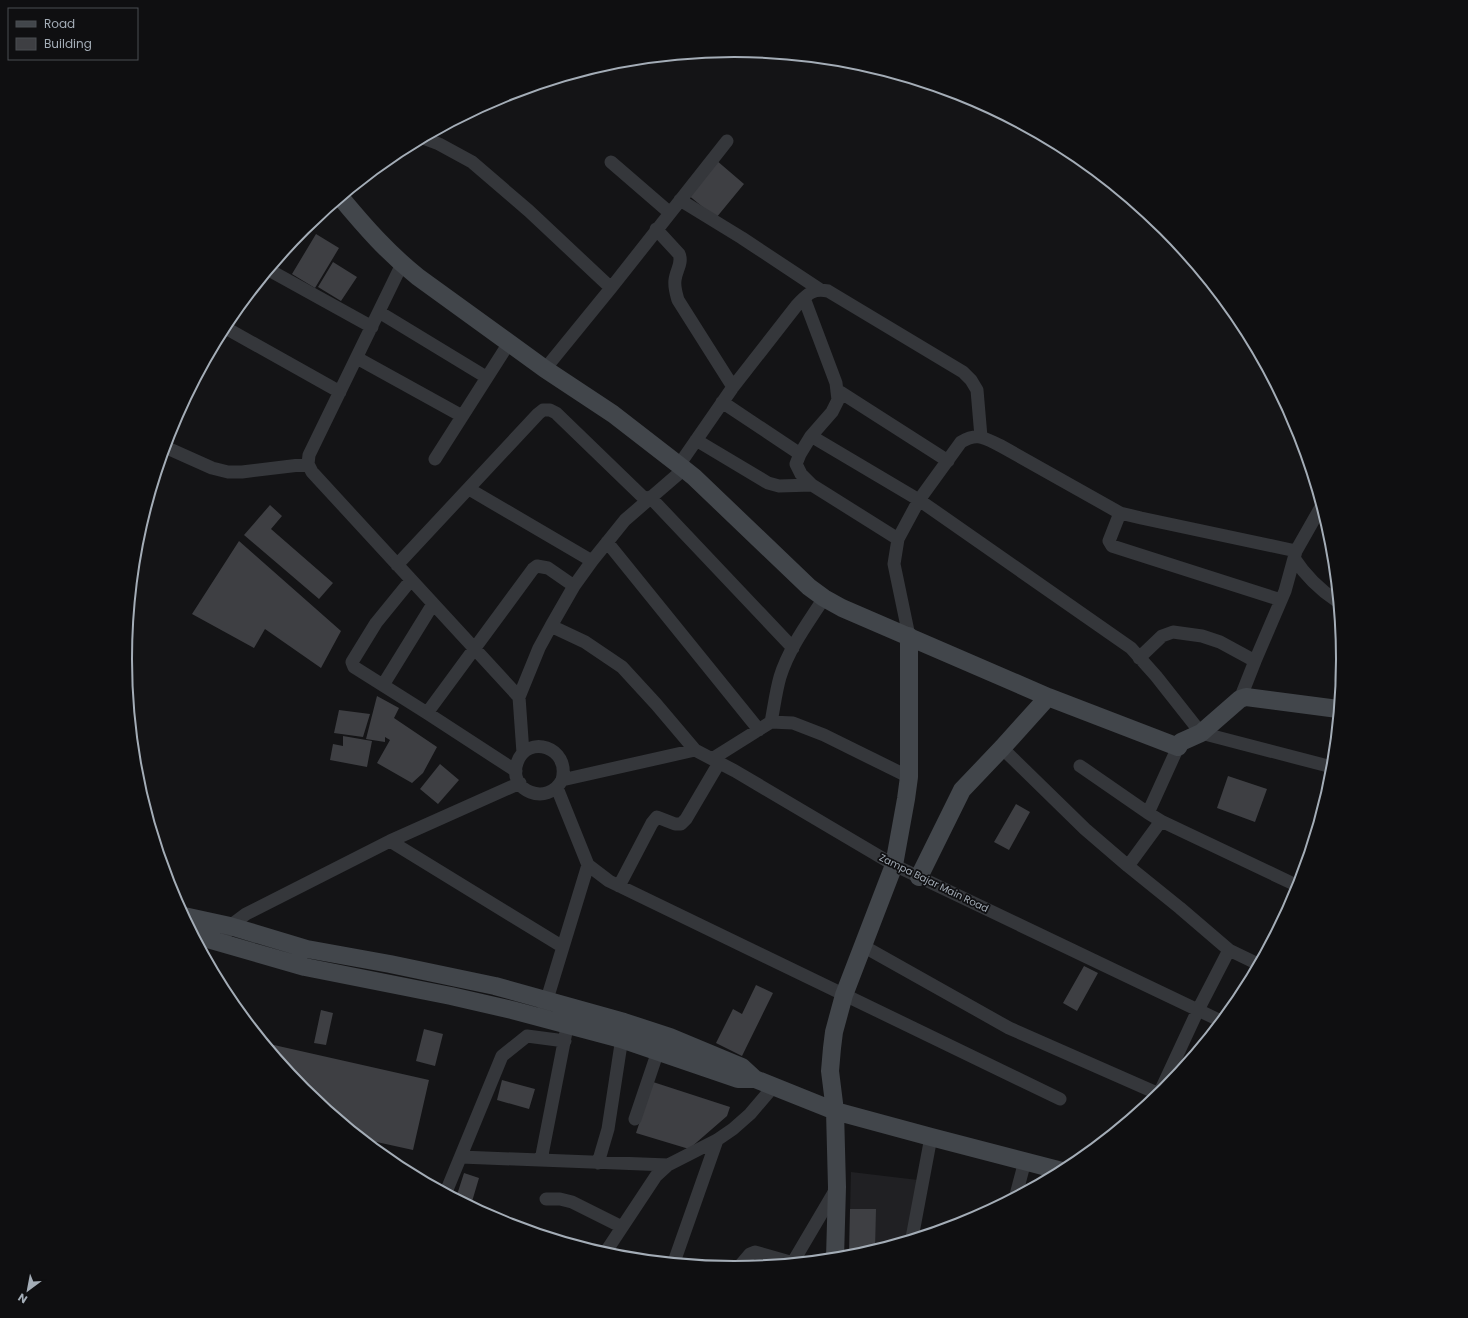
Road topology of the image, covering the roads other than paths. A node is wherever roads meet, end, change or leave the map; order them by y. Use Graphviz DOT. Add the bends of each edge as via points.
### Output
graph roads {
  1 [pos="429,140"];
  2 [pos="726,141"];
  3 [pos="611,162"];
  4 [pos="680,200"];
  5 [pos="343,201"];
  6 [pos="670,213"];
  7 [pos="656,229"];
  8 [pos="402,264"];
  9 [pos="273,272"];
  10 [pos="611,288"];
  11 [pos="819,290"];
  12 [pos="804,298"];
  13 [pos="379,312"];
  14 [pos="372,327"];
  15 [pos="230,330"];
  16 [pos="509,343"];
  17 [pos="357,358"];
  18 [pos="545,369"];
  19 [pos="486,377"];
  20 [pos="733,387"];
  21 [pos="837,390"];
  22 [pos="340,392"];
  23 [pos="722,402"];
  24 [pos="462,416"];
  25 [pos="811,436"];
  26 [pos="981,437"];
  27 [pos="696,440"];
  28 [pos="170,449"];
  29 [pos="800,454"];
  30 [pos="435,459"];
  31 [pos="948,461"];
  32 [pos="308,464"];
  33 [pos="681,467"];
  34 [pos="812,485"];
  35 [pos="469,489"];
  36 [pos="648,499"];
  37 [pos="919,500"];
  38 [pos="1120,513"];
  39 [pos="1318,514"];
  40 [pos="898,539"];
  41 [pos="607,542"];
  42 [pos="1295,554"];
  43 [pos="592,561"];
  44 [pos="397,565"];
  45 [pos="411,580"];
  46 [pos="574,586"];
  47 [pos="824,598"];
  48 [pos="1333,598"];
  49 [pos="1281,600"];
  50 [pos="433,604"];
  51 [pos="551,626"];
  52 [pos="909,636"];
  53 [pos="793,648"];
  54 [pos="474,649"];
  55 [pos="1139,658"];
  56 [pos="1255,661"];
  57 [pos="383,685"];
  58 [pos="1048,697"];
  59 [pos="519,698"];
  60 [pos="1240,699"];
  61 [pos="1334,708"];
  62 [pos="427,713"];
  63 [pos="771,722"];
  64 [pos="759,730"];
  65 [pos="1200,733"];
  66 [pos="1178,747"];
  67 [pos="1002,748"];
  68 [pos="695,750"];
  69 [pos="523,753"];
  70 [pos="716,761"];
  71 [pos="1326,765"];
  72 [pos="1080,766"];
  73 [pos="518,777"];
  74 [pos="909,777"];
  75 [pos="559,784"];
  76 [pos="1148,813"];
  77 [pos="1161,821"];
  78 [pos="390,841"];
  79 [pos="588,865"];
  80 [pos="894,865"];
  81 [pos="1128,866"];
  82 [pos="919,877"];
  83 [pos="1292,883"];
  84 [pos="619,886"];
  85 [pos="191,917"];
  86 [pos="230,926"];
  87 [pos="200,937"];
  88 [pos="222,942"];
  89 [pos="863,946"];
  90 [pos="563,947"];
  91 [pos="1229,950"];
  92 [pos="1254,962"];
  93 [pos="844,995"];
  94 [pos="546,1000"];
  95 [pos="571,1008"];
  96 [pos="1198,1010"];
  97 [pos="541,1018"];
  98 [pos="1216,1019"];
  99 [pos="623,1030"];
  100 [pos="566,1033"];
  101 [pos="658,1051"];
  102 [pos="1166,1078"];
  103 [pos="755,1079"];
  104 [pos="774,1088"];
  105 [pos="1153,1091"];
  106 [pos="1060,1099"];
  107 [pos="835,1111"];
  108 [pos="635,1119"];
  109 [pos="930,1137"];
  110 [pos="717,1140"];
  111 [pos="461,1157"];
  112 [pos="541,1160"];
  113 [pos="1025,1161"];
  114 [pos="598,1162"];
  115 [pos="668,1165"];
  116 [pos="1054,1169"];
  117 [pos="837,1187"];
  118 [pos="448,1188"];
  119 [pos="1018,1189"];
  120 [pos="546,1199"];
  121 [pos="622,1227"];
  122 [pos="913,1233"];
  123 [pos="609,1247"];
  124 [pos="836,1252"];
  125 [pos="676,1258"];
  126 [pos="795,1258"];
  127 [pos="780,1259"];
  128 [pos="744,1261"];
  1 -- 10 [label="street" via="472,162"];
  2 -- 4 [label="street"];
  3 -- 6 [label="street"];
  4 -- 6 [label="street"];
  4 -- 11 [label="street"];
  5 -- 8 [label="street" via="373,237"];
  6 -- 7 [label="street"];
  7 -- 10 [label="street"];
  7 -- 20 [label="street" via="680,258 675,280 678,300"];
  8 -- 13 [label="street"];
  8 -- 16 [label="street"];
  9 -- 14 [label="street"];
  10 -- 18 [label="street"];
  11 -- 12 [label="street" via="809,293"];
  11 -- 26 [label="street" via="828,291 963,372 977,390"];
  12 -- 20 [label="street"];
  12 -- 21 [label="street"];
  13 -- 14 [label="street"];
  13 -- 19 [label="street"];
  14 -- 17 [label="street"];
  15 -- 22 [label="street"];
  16 -- 18 [label="street"];
  16 -- 19 [label="street"];
  17 -- 22 [label="street"];
  17 -- 24 [label="street"];
  18 -- 33 [label="street" via="613,414"];
  19 -- 24 [label="street"];
  20 -- 23 [label="street"];
  21 -- 25 [label="street" via="838,400 832,412"];
  21 -- 31 [label="street"];
  22 -- 32 [label="street" via="309,455"];
  23 -- 27 [label="street"];
  23 -- 29 [label="street"];
  24 -- 30 [label="street"];
  25 -- 29 [label="street"];
  25 -- 37 [label="street"];
  26 -- 31 [label="street" via="971,437 961,442"];
  26 -- 38 [label="street"];
  27 -- 33 [label="street"];
  27 -- 34 [label="street" via="768,484"];
  28 -- 32 [label="street" via="212,468 228,472"];
  29 -- 34 [label="street" via="796,464 801,474"];
  31 -- 37 [label="street"];
  32 -- 44 [label="street" via="312,472"];
  33 -- 36 [label="street"];
  33 -- 47 [label="street" via="809,587"];
  34 -- 40 [label="street"];
  35 -- 36 [label="street" via="538,414 550,410"];
  35 -- 43 [label="street"];
  35 -- 44 [label="street"];
  36 -- 41 [label="street" via="625,520"];
  36 -- 53 [label="street"];
  37 -- 40 [label="street"];
  37 -- 55 [label="street" via="1131,648"];
  38 -- 42 [label="street"];
  38 -- 49 [label="street" via="1109,541 1112,546"];
  39 -- 42 [label="street"];
  40 -- 52 [label="street" via="894,564"];
  41 -- 43 [label="street"];
  41 -- 64 [label="street"];
  42 -- 48 [label="street" via="1303,572"];
  42 -- 49 [label="street"];
  43 -- 46 [label="street"];
  44 -- 45 [label="street"];
  45 -- 50 [label="street"];
  45 -- 57 [label="street" via="376,623 352,662 354,667"];
  46 -- 51 [label="street"];
  46 -- 54 [label="street" via="548,568 537,566"];
  47 -- 52 [label="street"];
  47 -- 53 [label="street"];
  49 -- 56 [label="street"];
  50 -- 54 [label="street"];
  50 -- 57 [label="street"];
  51 -- 59 [label="street" via="539,648"];
  51 -- 68 [label="street" via="585,642 622,667"];
  52 -- 58 [label="street"];
  52 -- 74 [label="street"];
  53 -- 63 [label="street" via="780,677"];
  54 -- 59 [label="street"];
  54 -- 62 [label="street"];
  55 -- 56 [label="street" via="1162,636 1173,632 1202,636 1220,642"];
  55 -- 65 [label="street"];
  56 -- 60 [label="street"];
  57 -- 62 [label="street"];
  58 -- 66 [label="street"];
  58 -- 67 [label="street"];
  59 -- 69 [label="street"];
  60 -- 61 [label="street" via="1246,697"];
  60 -- 65 [label="street"];
  62 -- 73 [label="street"];
  63 -- 64 [label="street"];
  63 -- 74 [label="street" via="793,723 824,735"];
  64 -- 70 [label="street"];
  65 -- 66 [label="street" via="1181,742"];
  65 -- 71 [label="street"];
  66 -- 76 [label="street"];
  67 -- 81 [label="street" via="1085,829"];
  67 -- 82 [label="street" via="962,790"];
  68 -- 70 [label="street, Zampa Bajar Main Road"];
  68 -- 75 [label="street"];
  69 -- 73 [label="street" via="517,762"];
  69 -- 75 [label="street" via="542,746 556,753 564,773"];
  70 -- 80 [label="street, Zampa Bajar Main Road"];
  70 -- 84 [label="street" via="681,824 657,817 652,823"];
  72 -- 76 [label="street"];
  73 -- 75 [label="street" via="528,791 535,794 551,792"];
  73 -- 78 [label="street"];
  74 -- 80 [label="street"];
  75 -- 79 [label="street"];
  76 -- 77 [label="street"];
  77 -- 81 [label="street"];
  77 -- 83 [label="street"];
  78 -- 86 [label="street" via="246,914"];
  78 -- 90 [label="street"];
  79 -- 84 [label="street"];
  79 -- 90 [label="street"];
  80 -- 82 [label="street, Zampa Bajar Main Road"];
  80 -- 89 [label="street"];
  81 -- 91 [label="street"];
  82 -- 96 [label="street, Zampa Bajar Main Road"];
  84 -- 93 [label="street"];
  85 -- 86 [label="street"];
  86 -- 88 [label="street"];
  86 -- 94 [label="street" via="307,949 480,982"];
  87 -- 88 [label="street"];
  88 -- 97 [label="street" via="305,967 451,996"];
  89 -- 93 [label="street"];
  89 -- 105 [label="street" via="1009,1028"];
  90 -- 94 [label="street"];
  91 -- 92 [label="street"];
  91 -- 96 [label="street"];
  93 -- 106 [label="street"];
  93 -- 107 [label="street" via="834,1032 830,1071"];
  94 -- 95 [label="street"];
  94 -- 97 [label="street"];
  95 -- 99 [label="street"];
  95 -- 100 [label="street"];
  96 -- 98 [label="street, Zampa Bajar Main Road"];
  96 -- 102 [label="street"];
  97 -- 100 [label="street"];
  99 -- 100 [label="street"];
  99 -- 101 [label="street"];
  99 -- 103 [label="street" via="670,1037 742,1067"];
  99 -- 114 [label="street" via="608,1129"];
  100 -- 111 [label="street" via="527,1036 502,1056"];
  100 -- 112 [label="street"];
  101 -- 103 [label="street" via="738,1079"];
  101 -- 108 [label="street"];
  103 -- 104 [label="street"];
  104 -- 107 [label="street"];
  104 -- 110 [label="street" via="750,1114"];
  107 -- 109 [label="street"];
  107 -- 117 [label="street"];
  109 -- 113 [label="street"];
  109 -- 122 [label="street"];
  110 -- 115 [label="street"];
  110 -- 125 [label="street"];
  111 -- 112 [label="street"];
  111 -- 118 [label="street"];
  112 -- 114 [label="street"];
  113 -- 116 [label="street"];
  113 -- 119 [label="street"];
  114 -- 115 [label="street"];
  115 -- 121 [label="street" via="656,1176"];
  117 -- 124 [label="street"];
  117 -- 126 [label="street"];
  120 -- 121 [label="street" via="572,1202"];
  121 -- 123 [label="street"];
  127 -- 128 [label="street" via="755,1252"];
}
